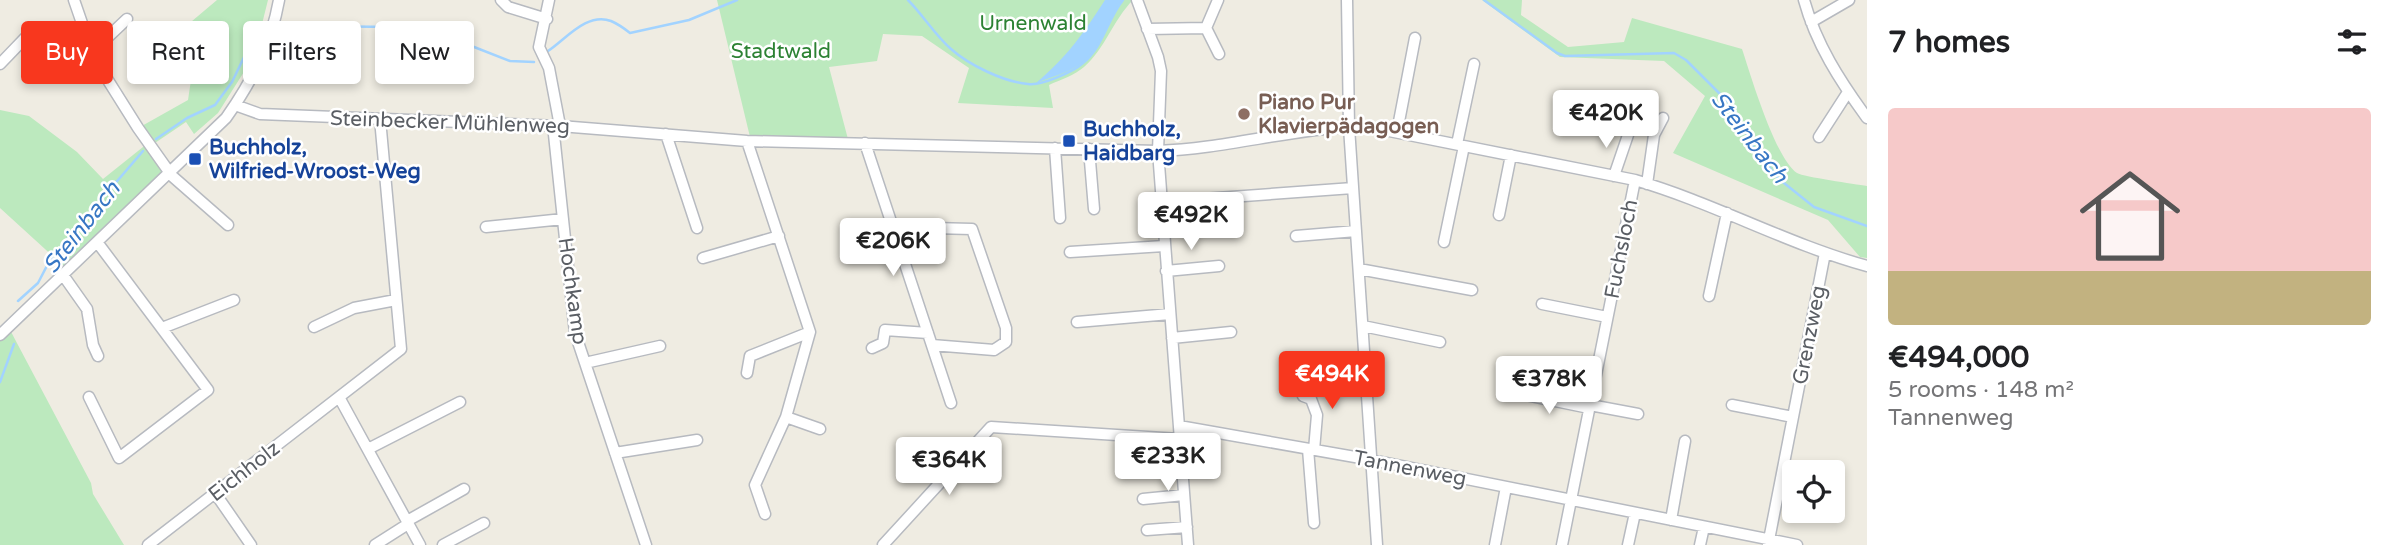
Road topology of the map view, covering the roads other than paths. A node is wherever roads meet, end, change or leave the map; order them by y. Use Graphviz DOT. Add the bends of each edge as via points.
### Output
graph roads {
  1 [pos="74,0"];
  2 [pos="279,0"];
  3 [pos="501,0"];
  4 [pos="549,0"];
  5 [pos="1138,0"];
  6 [pos="1218,0"];
  7 [pos="1347,0"];
  8 [pos="1804,0"];
  9 [pos="1849,0"];
  10 [pos="127,19"];
  11 [pos="547,19"];
  12 [pos="80,21"];
  13 [pos="1811,22"];
  14 [pos="1206,28"];
  15 [pos="1147,29"];
  16 [pos="113,32"];
  17 [pos="1415,38"];
  18 [pos="21,42"];
  19 [pos="1219,54"];
  20 [pos="0,64"];
  21 [pos="1474,64"];
  22 [pos="111,84"];
  23 [pos="1848,92"];
  24 [pos="235,105"];
  25 [pos="1664,118"];
  26 [pos="1867,118"];
  27 [pos="380,119"];
  28 [pos="556,125"];
  29 [pos="1349,127"];
  30 [pos="1396,132"];
  31 [pos="670,134"];
  32 [pos="1628,135"];
  33 [pos="1819,137"];
  34 [pos="747,141"];
  35 [pos="865,143"];
  36 [pos="1460,145"];
  37 [pos="1055,148"];
  38 [pos="1089,149"];
  39 [pos="1158,151"];
  40 [pos="1511,155"];
  41 [pos="169,173"];
  42 [pos="1614,176"];
  43 [pos="1635,180"];
  44 [pos="1647,184"];
  45 [pos="1353,188"];
  46 [pos="1161,202"];
  47 [pos="1094,209"];
  48 [pos="1727,213"];
  49 [pos="1499,215"];
  50 [pos="1060,218"];
  51 [pos="563,219"];
  52 [pos="228,225"];
  53 [pos="486,227"];
  54 [pos="700,227"];
  55 [pos="893,227"];
  56 [pos="1356,231"];
  57 [pos="779,236"];
  58 [pos="1296,236"];
  59 [pos="97,242"];
  60 [pos="1444,242"];
  61 [pos="1164,246"];
  62 [pos="1070,252"];
  63 [pos="1825,253"];
  64 [pos="703,258"];
  65 [pos="1219,266"];
  66 [pos="1867,266"];
  67 [pos="1359,269"];
  68 [pos="1166,271"];
  69 [pos="63,275"];
  70 [pos="1472,290"];
  71 [pos="1709,296"];
  72 [pos="234,300"];
  73 [pos="396,300"];
  74 [pos="1542,304"];
  75 [pos="1170,314"];
  76 [pos="1607,317"];
  77 [pos="1077,322"];
  78 [pos="1363,326"];
  79 [pos="3,327"];
  80 [pos="314,327"];
  81 [pos="162,328"];
  82 [pos="810,332"];
  83 [pos="1231,332"];
  84 [pos="928,333"];
  85 [pos="1172,338"];
  86 [pos="1440,342"];
  87 [pos="932,345"];
  88 [pos="660,346"];
  89 [pos="872,348"];
  90 [pos="98,356"];
  91 [pos="585,363"];
  92 [pos="747,373"];
  93 [pos="1516,393"];
  94 [pos="1303,396"];
  95 [pos="89,397"];
  96 [pos="339,397"];
  97 [pos="460,402"];
  98 [pos="951,403"];
  99 [pos="1732,405"];
  100 [pos="1589,406"];
  101 [pos="1638,414"];
  102 [pos="786,417"];
  103 [pos="1793,417"];
  104 [pos="1179,426"];
  105 [pos="820,429"];
  106 [pos="1179,439"];
  107 [pos="696,440"];
  108 [pos="1685,441"];
  109 [pos="368,449"];
  110 [pos="1311,449"];
  111 [pos="615,453"];
  112 [pos="1372,460"];
  113 [pos="1506,487"];
  114 [pos="464,489"];
  115 [pos="215,493"];
  116 [pos="1184,495"];
  117 [pos="1143,499"];
  118 [pos="1570,500"];
  119 [pos="1634,513"];
  120 [pos="765,514"];
  121 [pos="1671,520"];
  122 [pos="408,522"];
  123 [pos="484,523"];
  124 [pos="1314,523"];
  125 [pos="1187,527"];
  126 [pos="1704,527"];
  127 [pos="1147,530"];
  128 [pos="1769,542"];
  129 [pos="148,545"];
  130 [pos="251,545"];
  131 [pos="375,545"];
  132 [pos="420,545"];
  133 [pos="443,545"];
  134 [pos="646,545"];
  135 [pos="883,545"];
  136 [pos="1188,545"];
  137 [pos="1377,545"];
  138 [pos="1495,545"];
  139 [pos="1562,545"];
  140 [pos="1628,545"];
  141 [pos="1700,545"];
  142 [pos="1797,545"];
  1 -- 12 [label="street"];
  2 -- 24 [label="street" via="263,57"];
  3 -- 11 [label="street" via="508,7"];
  4 -- 11 [label="street, Hochkamp"];
  5 -- 15 [label="street"];
  6 -- 14 [label="street"];
  7 -- 29 [label="street"];
  8 -- 13 [label="street"];
  9 -- 13 [label="street"];
  10 -- 16 [label="street"];
  11 -- 28 [label="street, Hochkamp" via="539,47 549,68"];
  13 -- 23 [label="street"];
  14 -- 15 [label="street"];
  14 -- 19 [label="street"];
  15 -- 39 [label="street" via="1161,71"];
  17 -- 30 [label="street"];
  18 -- 20 [label="street"];
  21 -- 36 [label="street"];
  22 -- 41 [label="street"];
  23 -- 26 [label="street"];
  23 -- 33 [label="street"];
  24 -- 27 [label="street, Steinbecker Mühlenweg" via="260,114"];
  24 -- 41 [label="street"];
  25 -- 44 [label="street" via="1654,135"];
  27 -- 28 [label="street, Steinbecker Mühlenweg"];
  27 -- 73 [label="street"];
  28 -- 31 [label="street, Steinbecker Mühlenweg"];
  28 -- 51 [label="street, Hochkamp"];
  29 -- 30 [label="street, Steinbecker Mühlenweg"];
  29 -- 39 [label="street, Steinbecker Mühlenweg"];
  29 -- 45 [label="street"];
  30 -- 36 [label="street, Steinbecker Mühlenweg"];
  31 -- 34 [label="street, Steinbecker Mühlenweg"];
  31 -- 54 [label="street"];
  32 -- 42 [label="street"];
  34 -- 35 [label="street, Steinbecker Mühlenweg"];
  34 -- 57 [label="street"];
  35 -- 37 [label="street, Steinbecker Mühlenweg"];
  35 -- 55 [label="street"];
  36 -- 40 [label="street, Steinbecker Mühlenweg"];
  36 -- 60 [label="street"];
  37 -- 38 [label="street, Steinbecker Mühlenweg"];
  37 -- 50 [label="street"];
  38 -- 39 [label="street, Steinbecker Mühlenweg"];
  38 -- 47 [label="street"];
  39 -- 46 [label="street"];
  40 -- 42 [label="street, Steinbecker Mühlenweg"];
  40 -- 49 [label="street"];
  41 -- 52 [label="street"];
  41 -- 59 [label="street"];
  42 -- 43 [label="street, Steinbecker Mühlenweg"];
  43 -- 44 [label="street, Steinbecker Mühlenweg"];
  43 -- 76 [label="street, Fuchsloch"];
  44 -- 48 [label="street, Steinbecker Mühlenweg"];
  45 -- 46 [label="street"];
  45 -- 56 [label="street"];
  46 -- 61 [label="street"];
  48 -- 63 [label="street, Steinbecker Mühlenweg"];
  48 -- 71 [label="street"];
  51 -- 53 [label="street, Hochkamp"];
  51 -- 91 [label="street, Hochkamp" via="575,333"];
  55 -- 84 [label="street"];
  55 -- 87 [label="street" via="972,229 1006,328 1006,342 995,350"];
  56 -- 58 [label="street"];
  56 -- 67 [label="street"];
  57 -- 64 [label="street"];
  57 -- 82 [label="street"];
  59 -- 69 [label="street"];
  59 -- 81 [label="street"];
  61 -- 62 [label="street"];
  61 -- 68 [label="street"];
  63 -- 66 [label="street, Steinbecker Mühlenweg"];
  63 -- 103 [label="street, Grenzweg"];
  65 -- 68 [label="street"];
  67 -- 70 [label="street"];
  67 -- 78 [label="street"];
  68 -- 75 [label="street"];
  69 -- 79 [label="street"];
  69 -- 90 [label="street" via="87,309"];
  72 -- 81 [label="street"];
  73 -- 80 [label="street" via="354,308"];
  73 -- 96 [label="street, Eichholz" via="401,349"];
  74 -- 76 [label="street, Fuchsloch"];
  75 -- 77 [label="street"];
  75 -- 85 [label="street"];
  76 -- 100 [label="street, Fuchsloch"];
  78 -- 86 [label="street"];
  78 -- 112 [label="street"];
  81 -- 95 [label="street" via="208,390 119,458"];
  82 -- 92 [label="street" via="750,356"];
  82 -- 102 [label="street"];
  83 -- 85 [label="street"];
  84 -- 87 [label="street"];
  84 -- 89 [label="street" via="885,330 883,344"];
  85 -- 104 [label="street"];
  87 -- 98 [label="street"];
  88 -- 91 [label="street, Hochkamp"];
  91 -- 111 [label="street, Hochkamp"];
  93 -- 100 [label="street"];
  94 -- 110 [label="street" via="1311,399 1317,415"];
  96 -- 109 [label="street"];
  96 -- 115 [label="street, Eichholz"];
  97 -- 109 [label="street"];
  99 -- 103 [label="street"];
  100 -- 101 [label="street"];
  100 -- 118 [label="street, Fuchsloch"];
  102 -- 105 [label="street"];
  102 -- 120 [label="street" via="755,485"];
  103 -- 128 [label="street, Grenzweg"];
  104 -- 106 [label="street"];
  104 -- 110 [label="street, Tannenweg"];
  106 -- 116 [label="street"];
  106 -- 135 [label="street" via="991,427"];
  107 -- 111 [label="street"];
  108 -- 121 [label="street"];
  109 -- 122 [label="street"];
  110 -- 112 [label="street, Tannenweg"];
  110 -- 124 [label="street"];
  111 -- 134 [label="street, Hochkamp"];
  112 -- 113 [label="street, Tannenweg"];
  112 -- 137 [label="street"];
  113 -- 118 [label="street, Tannenweg"];
  113 -- 138 [label="street"];
  114 -- 122 [label="street"];
  115 -- 129 [label="street, Eichholz"];
  115 -- 130 [label="street"];
  116 -- 117 [label="street"];
  116 -- 125 [label="street"];
  118 -- 119 [label="street, Tannenweg"];
  118 -- 139 [label="street, Fuchsloch"];
  119 -- 121 [label="street, Tannenweg"];
  119 -- 140 [label="street"];
  121 -- 126 [label="street, Tannenweg"];
  122 -- 131 [label="street"];
  122 -- 132 [label="street"];
  123 -- 133 [label="street"];
  125 -- 127 [label="street"];
  125 -- 136 [label="street"];
  126 -- 128 [label="street, Tannenweg"];
  126 -- 141 [label="street"];
  128 -- 142 [label="street, Tannenweg"];
}
